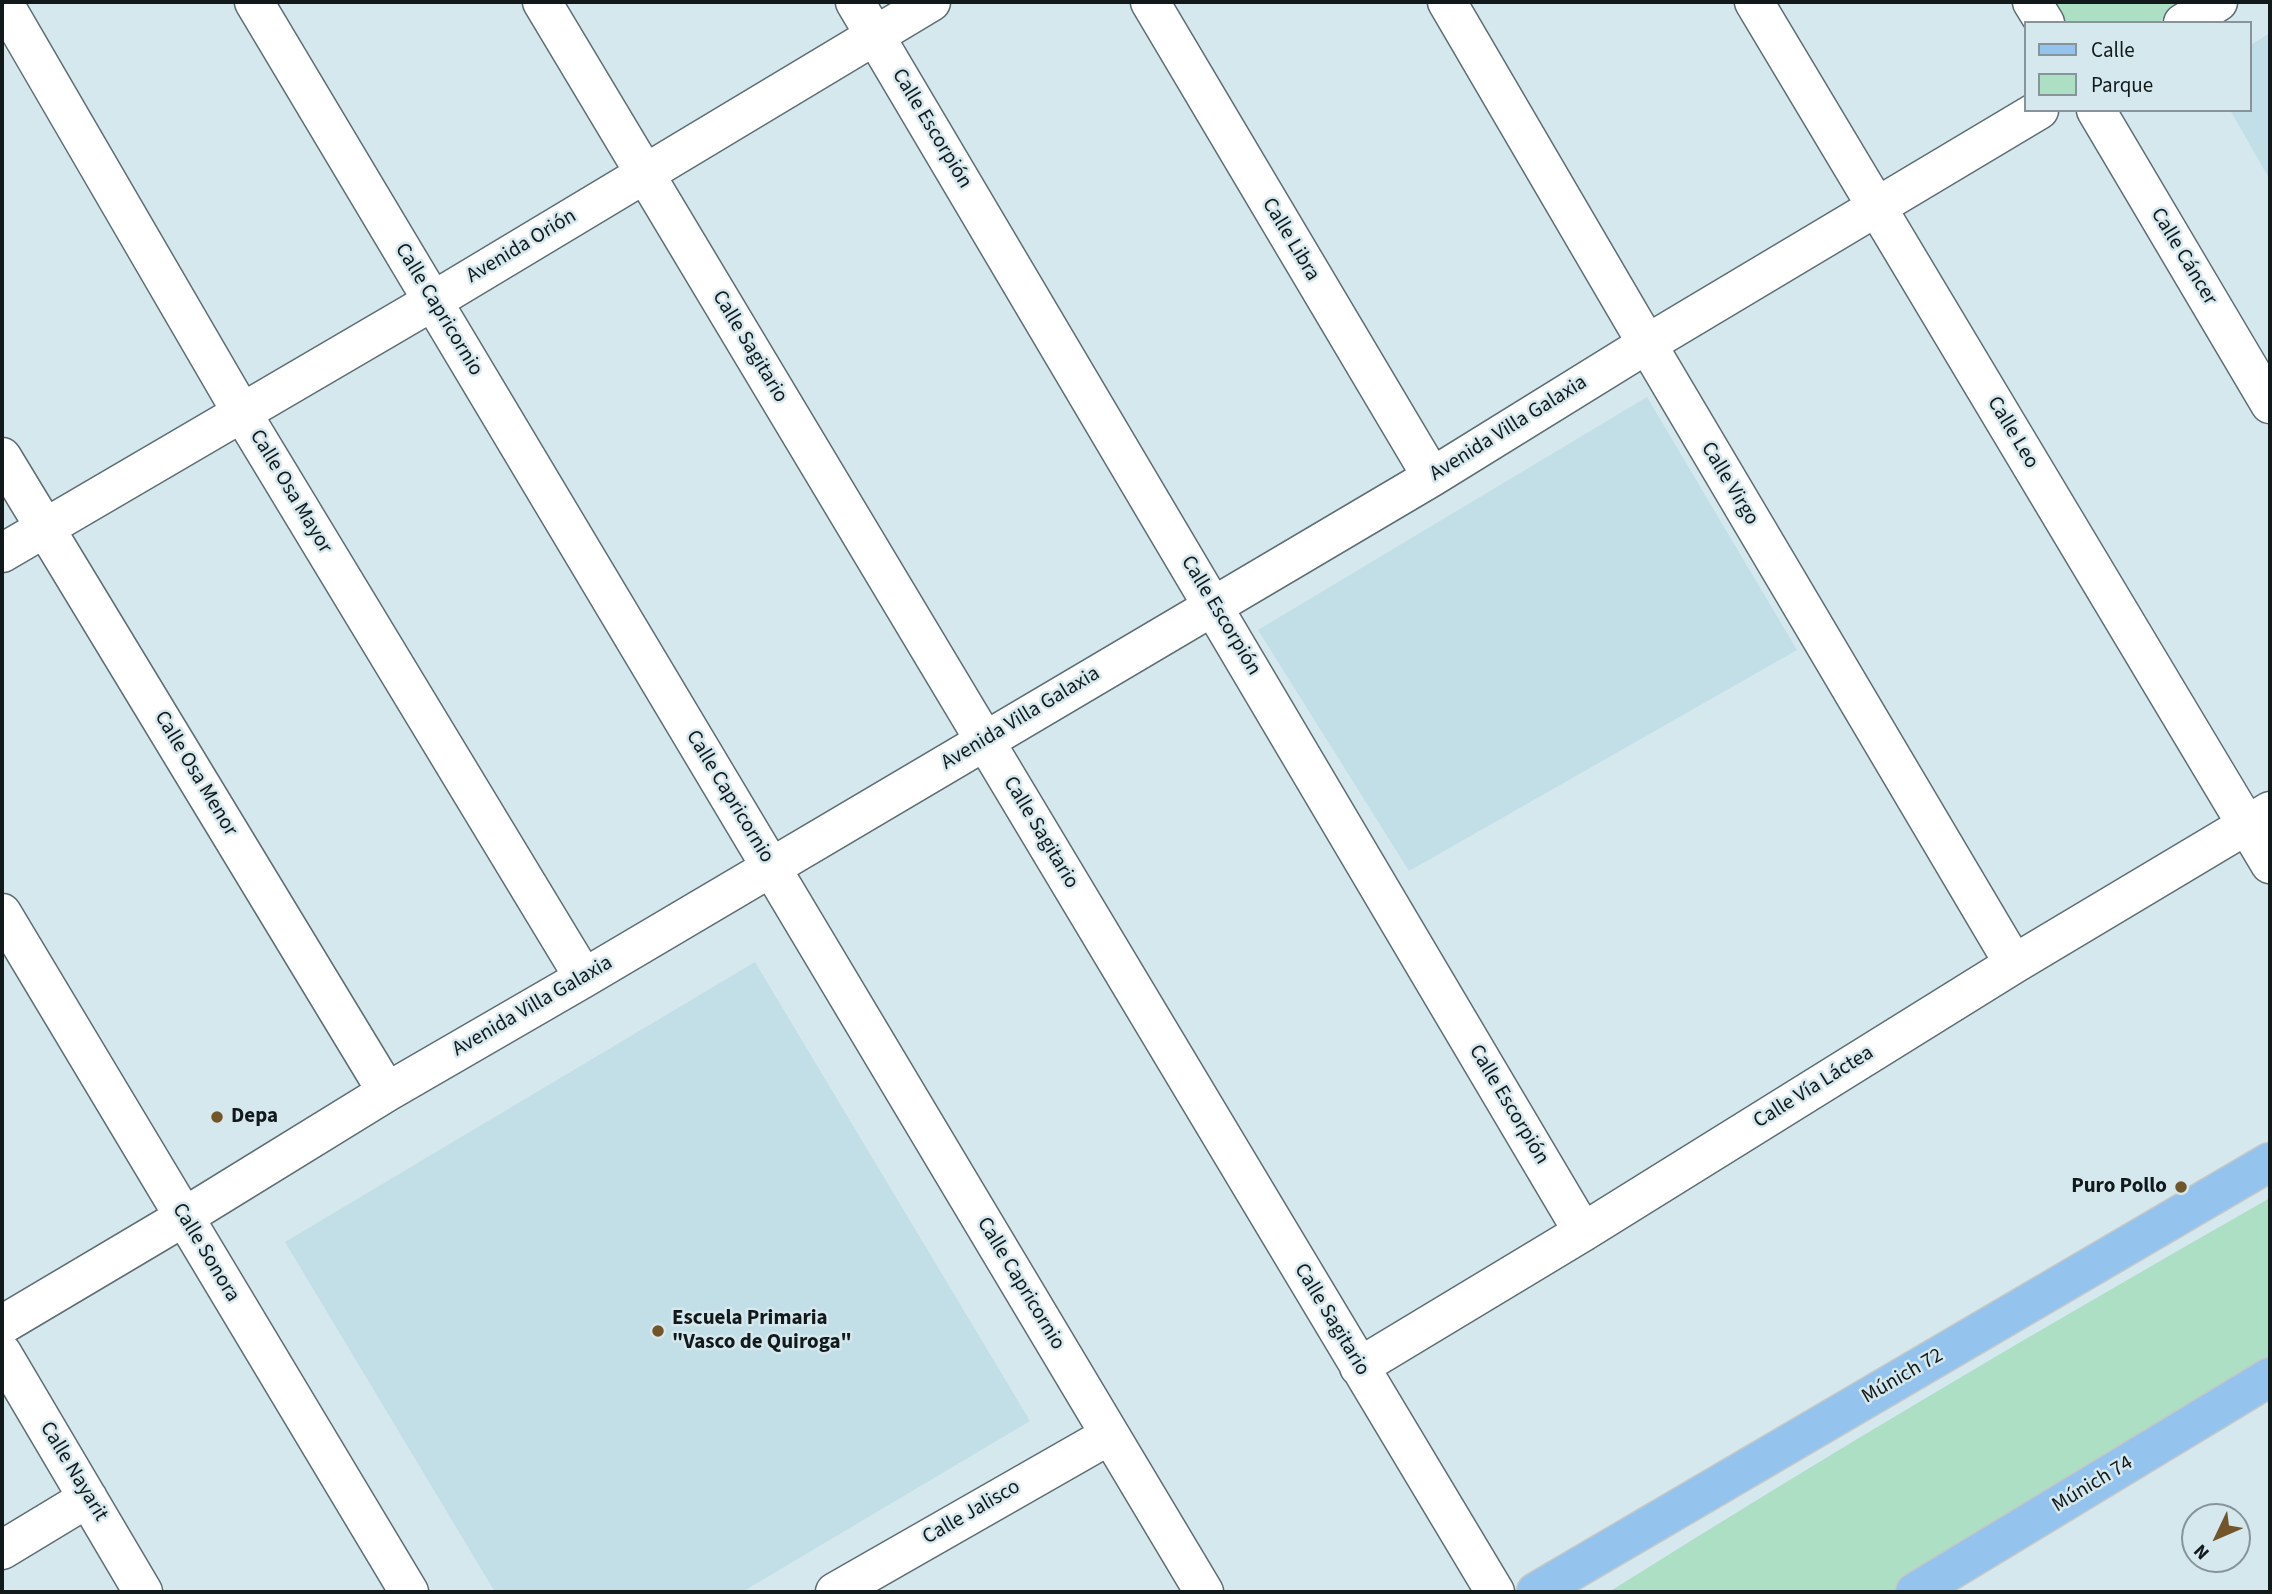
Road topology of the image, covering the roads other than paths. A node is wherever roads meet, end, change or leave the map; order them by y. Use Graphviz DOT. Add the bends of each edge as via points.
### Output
graph roads {
  1 [pos="2,2"];
  2 [pos="254,2"];
  3 [pos="542,2"];
  4 [pos="855,2"];
  5 [pos="932,2"];
  6 [pos="1150,2"];
  7 [pos="1447,2"];
  8 [pos="1754,2"];
  9 [pos="2032,2"];
  10 [pos="2218,2"];
  11 [pos="2044,21"];
  12 [pos="2186,21"];
  13 [pos="875,35"];
  14 [pos="2036,112"];
  15 [pos="2097,112"];
  16 [pos="644,173"];
  17 [pos="1875,206"];
  18 [pos="433,302"];
  19 [pos="1647,344"];
  20 [pos="2270,404"];
  21 [pos="242,413"];
  22 [pos="2,457"];
  23 [pos="1432,477"];
  24 [pos="46,528"];
  25 [pos="2,553"];
  26 [pos="1213,605"];
  27 [pos="985,741"];
  28 [pos="2259,818"];
  29 [pos="2270,863"];
  30 [pos="771,867"];
  31 [pos="2,913"];
  32 [pos="2014,964"];
  33 [pos="584,978"];
  34 [pos="387,1092"];
  35 [pos="2270,1162"];
  36 [pos="184,1217"];
  37 [pos="1583,1232"];
  38 [pos="2,1325"];
  39 [pos="2,1353"];
  40 [pos="1359,1367"];
  41 [pos="2270,1377"];
  42 [pos="1110,1435"];
  43 [pos="88,1498"];
  44 [pos="2,1550"];
  45 [pos="144,1592"];
  46 [pos="409,1592"];
  47 [pos="835,1592"];
  48 [pos="1204,1592"];
  49 [pos="1494,1592"];
  50 [pos="1536,1592"];
  51 [pos="1915,1592"];
  1 -- 21 [label="street, Calle Osa Mayor"];
  2 -- 18 [label="street, Calle Capricornio"];
  3 -- 16 [label="street, Calle Sagitario"];
  4 -- 13 [label="street, Calle Escorpión"];
  5 -- 13 [label="street, Avenida Orión"];
  6 -- 23 [label="street, Calle Libra"];
  7 -- 19 [label="street, Calle Virgo"];
  8 -- 17 [label="street, Calle Leo"];
  9 -- 11 [label="street"];
  10 -- 12 [label="street"];
  13 -- 16 [label="street, Avenida Orión"];
  13 -- 26 [label="street, Calle Escorpión"];
  14 -- 17 [label="street, Avenida Villa Galaxia"];
  15 -- 20 [label="street, Calle Cáncer"];
  16 -- 18 [label="street, Avenida Orión"];
  16 -- 27 [label="street, Calle Sagitario"];
  17 -- 19 [label="street, Avenida Villa Galaxia"];
  17 -- 28 [label="street, Calle Leo"];
  18 -- 21 [label="street, Avenida Orión"];
  18 -- 30 [label="street, Calle Capricornio"];
  19 -- 23 [label="street, Avenida Villa Galaxia"];
  19 -- 32 [label="street, Calle Virgo"];
  21 -- 24 [label="street, Avenida Orión"];
  21 -- 33 [label="street, Calle Osa Mayor"];
  22 -- 24 [label="street, Calle Osa Menor"];
  23 -- 26 [label="street, Avenida Villa Galaxia"];
  24 -- 25 [label="street, Avenida Orión"];
  24 -- 34 [label="street, Calle Osa Menor"];
  26 -- 27 [label="street, Avenida Villa Galaxia"];
  26 -- 37 [label="street, Calle Escorpión"];
  27 -- 30 [label="street, Avenida Villa Galaxia"];
  27 -- 40 [label="street, Calle Sagitario"];
  28 -- 29 [label="street, Calle Leo"];
  28 -- 32 [label="street, Calle Vía Láctea"];
  30 -- 33 [label="street, Avenida Villa Galaxia"];
  30 -- 42 [label="street, Calle Capricornio"];
  31 -- 36 [label="street, Calle Sonora"];
  32 -- 37 [label="street, Calle Vía Láctea"];
  33 -- 34 [label="street, Avenida Villa Galaxia"];
  34 -- 36 [label="street, Avenida Villa Galaxia"];
  35 -- 50 [label="main road, Múnich 72"];
  36 -- 38 [label="street, Avenida Villa Galaxia"];
  36 -- 46 [label="street, Calle Sonora"];
  37 -- 40 [label="street, Calle Vía Láctea"];
  39 -- 43 [label="street, Calle Nayarit"];
  40 -- 49 [label="street, Calle Sagitario"];
  41 -- 51 [label="main road, Múnich 74"];
  42 -- 47 [label="street, Calle Jalisco"];
  42 -- 48 [label="street, Calle Capricornio"];
  43 -- 44 [label="street"];
  43 -- 45 [label="street, Calle Nayarit"];
}
